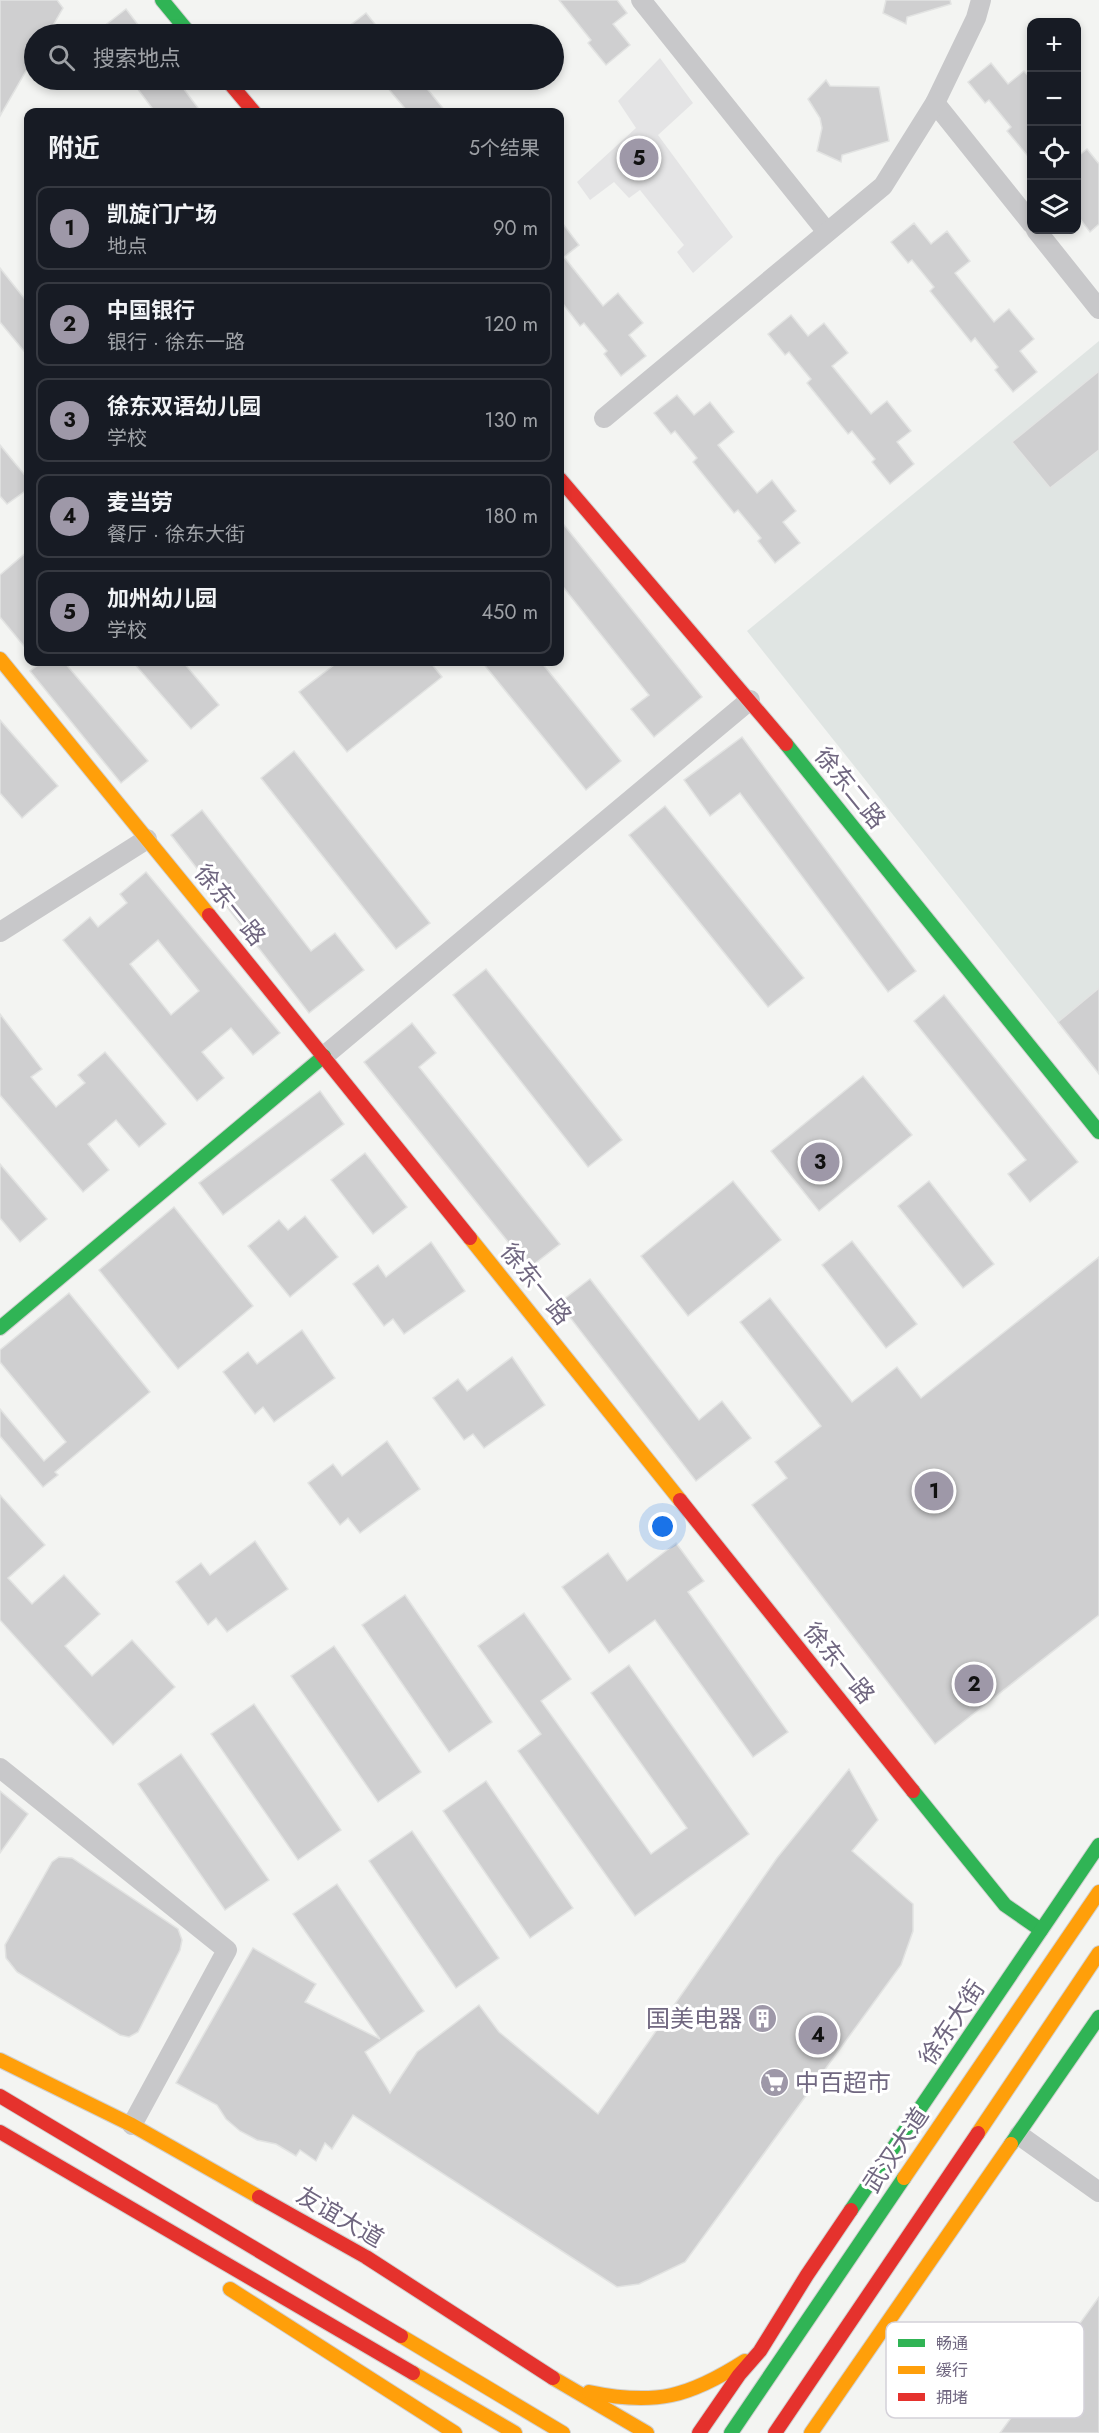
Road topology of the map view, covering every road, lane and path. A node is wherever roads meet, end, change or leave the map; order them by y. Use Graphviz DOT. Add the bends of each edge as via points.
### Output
graph roads {
  1 [pos="162,0"];
  2 [pos="641,0"];
  3 [pos="981,0"];
  4 [pos="182,24"];
  5 [pos="235,90"];
  6 [pos="935,103"];
  7 [pos="251,108"];
  8 [pos="1027,218"];
  9 [pos="827,232"];
  10 [pos="1039,234"];
  11 [pos="1099,309"];
  12 [pos="604,418"];
  13 [pos="564,483"];
  14 [pos="0,659"];
  15 [pos="750,700"];
  16 [pos="147,839"];
  17 [pos="0,932"];
  18 [pos="324,1056"];
  19 [pos="1099,1132"];
  20 [pos="0,1328"];
  21 [pos="0,1768"];
  22 [pos="1099,1845"];
  23 [pos="1099,1892"];
  24 [pos="1041,1930"];
  25 [pos="1099,1953"];
  26 [pos="1099,2017"];
  27 [pos="0,2060"];
  28 [pos="0,2096"];
  29 [pos="132,2125"];
  30 [pos="0,2132"];
  31 [pos="1019,2135"];
  32 [pos="0,2142"];
  33 [pos="1099,2192"];
  34 [pos="109,2212"];
  35 [pos="218,2281"];
  36 [pos="887,2322"];
  37 [pos="886,2324"];
  38 [pos="760,2351"];
  39 [pos="566,2386"];
  40 [pos="603,2406"];
  41 [pos="828,2408"];
  42 [pos="615,2428"];
  43 [pos="455,2433"];
  44 [pos="515,2433"];
  45 [pos="563,2433"];
  46 [pos="646,2433"];
  47 [pos="699,2433"];
  48 [pos="730,2433"];
  49 [pos="775,2433"];
  50 [pos="811,2433"];
  51 [pos="824,2433"];
  1 -- 4 [label="main road"];
  2 -- 9 [label="street"];
  3 -- 6 [label="street"];
  5 -- 7 [label="main road"];
  6 -- 8 [label="street"];
  6 -- 9 [label="street" via="883,186"];
  9 -- 12 [label="street"];
  10 -- 11 [label="street"];
  13 -- 15 [label="main road, 徐东二路"];
  14 -- 16 [label="main road, 徐东一路"];
  15 -- 18 [label="street"];
  15 -- 19 [label="main road, 徐东二路"];
  16 -- 17 [label="street"];
  16 -- 18 [label="main road, 徐东一路"];
  18 -- 20 [label="main road"];
  18 -- 24 [label="main road, 徐东一路" via="1005,1905"];
  21 -- 29 [label="street" via="227,1950"];
  22 -- 24 [label="main road, 徐东大街"];
  23 -- 48 [label="main road, 武汉大道"];
  24 -- 38 [label="main road, 徐东大街" via="807,2275"];
  25 -- 49 [label="main road"];
  26 -- 31 [label="main road"];
  27 -- 29 [label="main road, 友谊大道"];
  28 -- 45 [label="main road"];
  29 -- 39 [label="main road, 友谊大道" via="366,2257"];
  30 -- 44 [label="main road"];
  31 -- 33 [label="street"];
  31 -- 36 [label="main road"];
  32 -- 34 [label="main road"];
  35 -- 43 [label="main road"];
  37 -- 41 [label="main road"];
  38 -- 39 [label="main road" via="690,2391 648,2398 604,2396"];
  38 -- 47 [label="main road, 徐东大街"];
  39 -- 40 [label="main road, 友谊大道"];
  40 -- 42 [label="main road"];
  40 -- 46 [label="main road, 友谊大道"];
  41 -- 50 [label="main road"];
  41 -- 51 [label="main road"];
}
